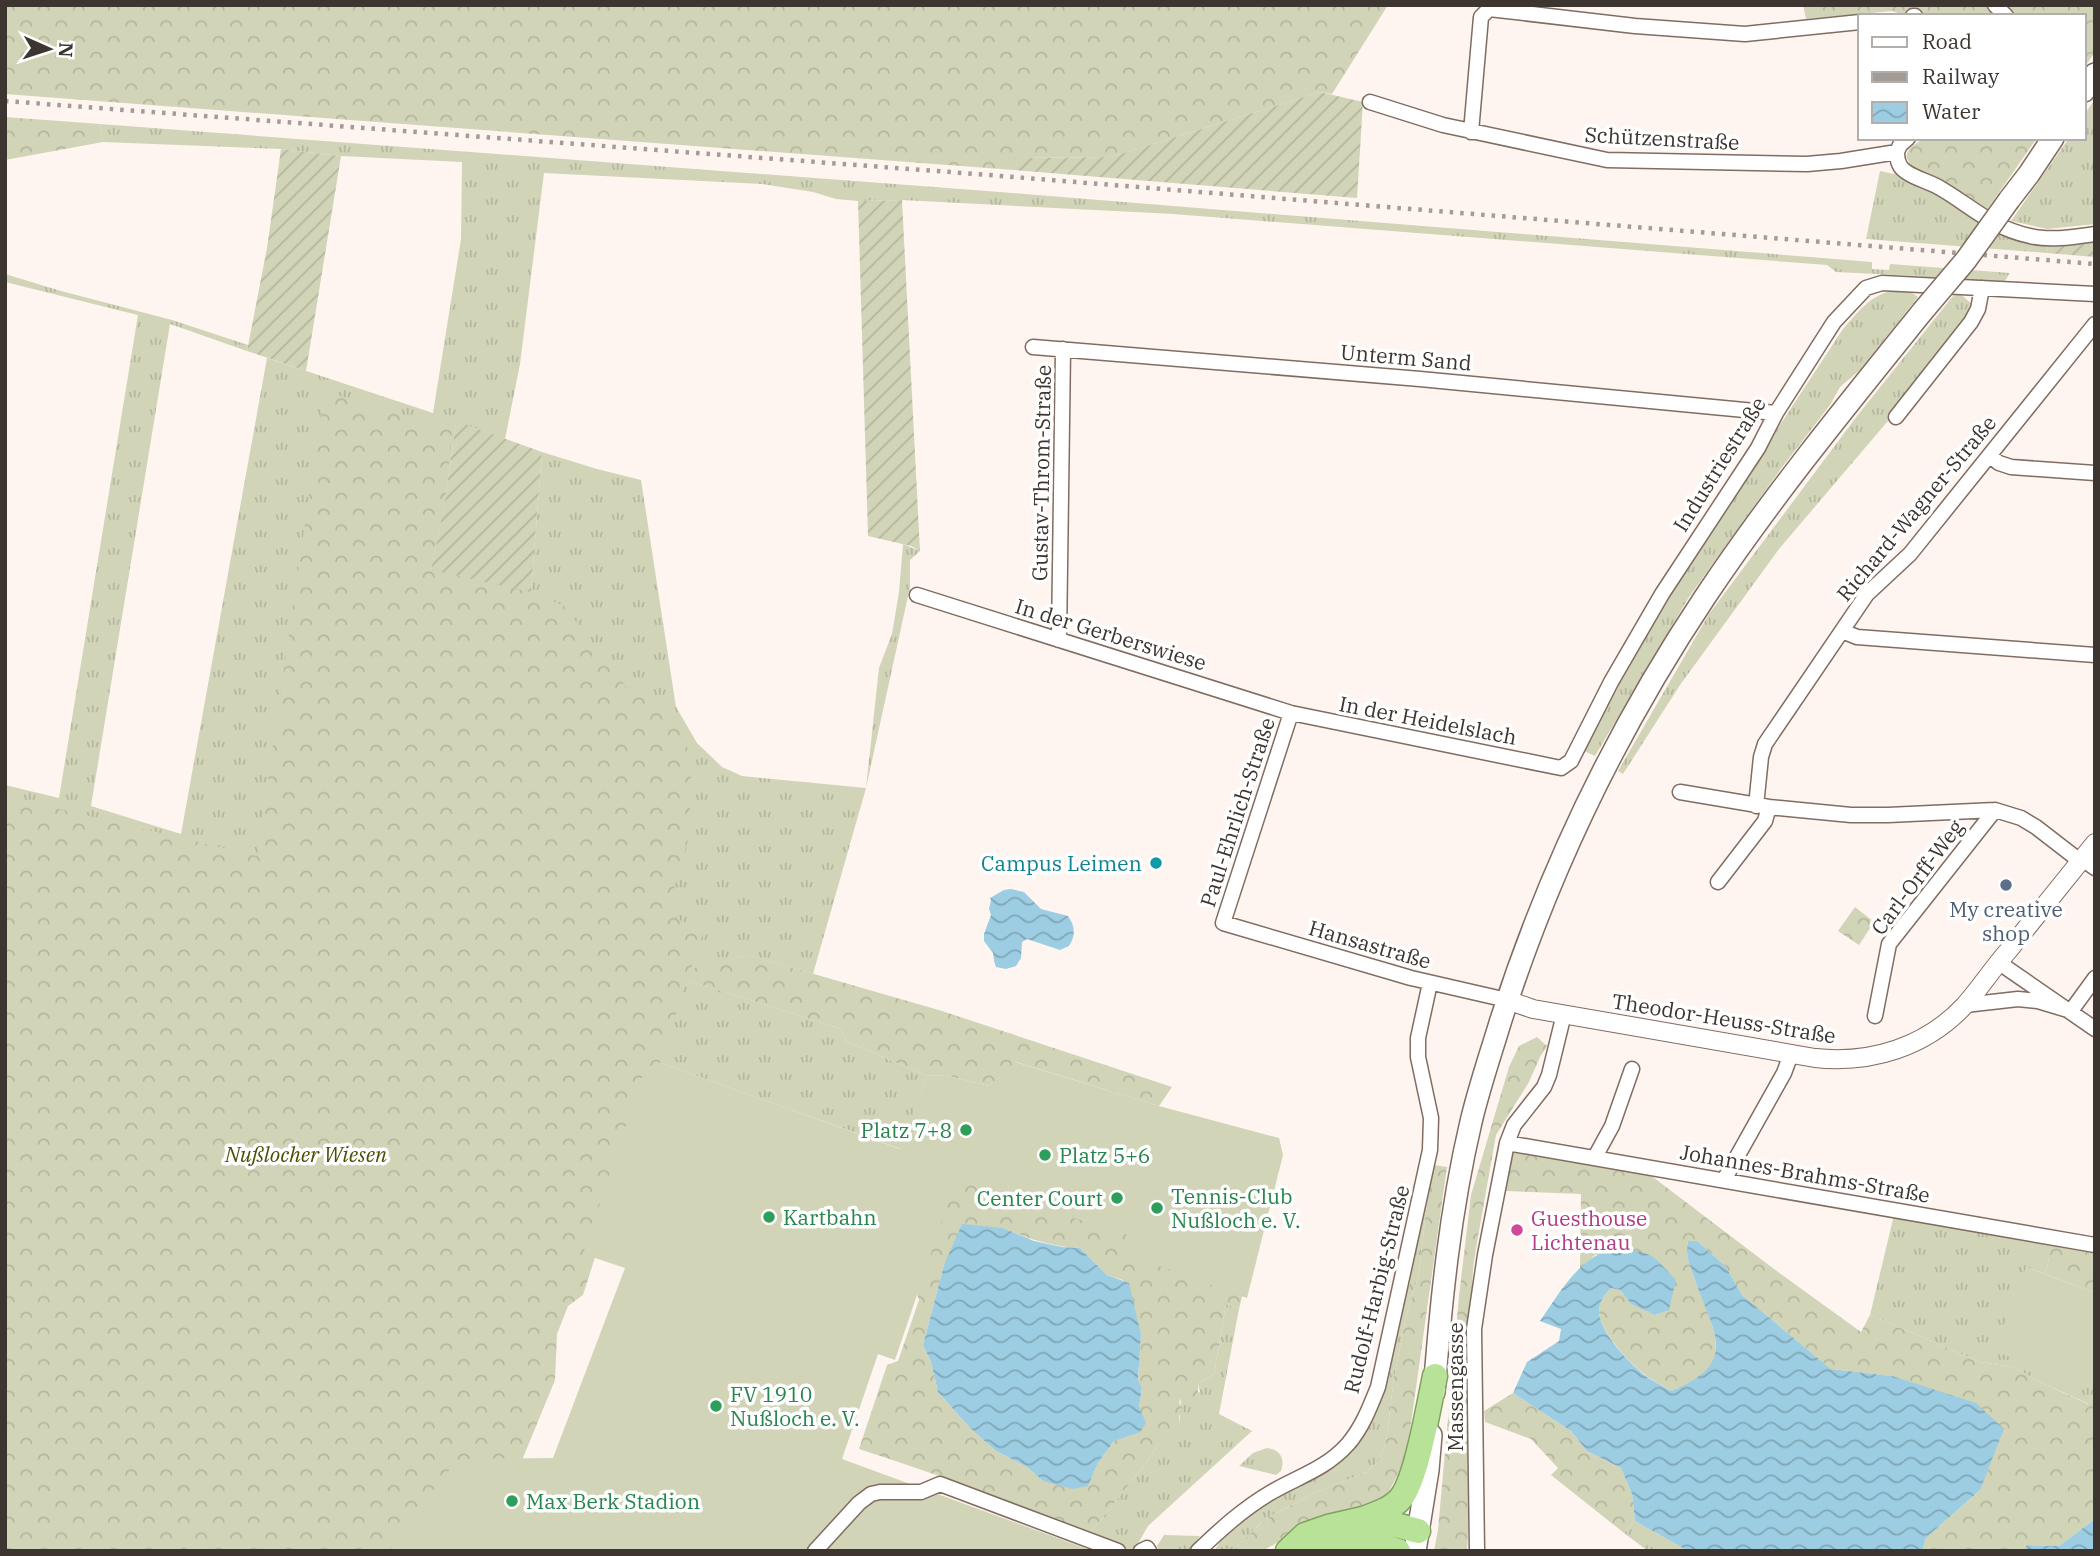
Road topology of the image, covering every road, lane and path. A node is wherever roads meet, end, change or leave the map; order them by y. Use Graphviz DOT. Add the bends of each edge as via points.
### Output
graph roads {
  1 [pos="1858,22"];
  2 [pos="1370,102"];
  3 [pos="1471,132"];
  4 [pos="1906,140"];
  5 [pos="2052,140"];
  6 [pos="1897,152"];
  7 [pos="2095,234"];
  8 [pos="1982,288"];
  9 [pos="2095,294"];
  10 [pos="2095,324"];
  11 [pos="1033,347"];
  12 [pos="1063,349"];
  13 [pos="1776,412"];
  14 [pos="1896,416"];
  15 [pos="1990,456"];
  16 [pos="2095,473"];
  17 [pos="917,595"];
  18 [pos="1842,631"];
  19 [pos="1059,640"];
  20 [pos="2095,655"];
  21 [pos="1291,713"];
  22 [pos="1558,768"];
  23 [pos="1680,792"];
  24 [pos="1763,806"];
  25 [pos="1996,810"];
  26 [pos="2095,843"];
  27 [pos="2085,863"];
  28 [pos="1718,882"];
  29 [pos="1223,923"];
  30 [pos="1998,962"];
  31 [pos="2095,978"];
  32 [pos="1430,983"];
  33 [pos="1507,1000"];
  34 [pos="1965,1005"];
  35 [pos="2071,1011"];
  36 [pos="1564,1014"];
  37 [pos="1875,1016"];
  38 [pos="2095,1029"];
  39 [pos="1791,1054"];
  40 [pos="1632,1069"];
  41 [pos="1507,1143"];
  42 [pos="1595,1157"];
  43 [pos="1724,1180"];
  44 [pos="2095,1245"];
  45 [pos="1435,1377"];
  46 [pos="1363,1519"];
  47 [pos="1416,1541"];
  48 [pos="815,1551"];
  49 [pos="1118,1551"];
  50 [pos="1141,1551"];
  51 [pos="1149,1551"];
  52 [pos="1198,1551"];
  53 [pos="1289,1551"];
  54 [pos="1398,1551"];
  55 [pos="1477,1551"];
  1 -- 3 [label="street" via="1745,34 1489,9 1481,17"];
  2 -- 3 [label="street, Schützenstraße"];
  3 -- 6 [label="street, Schützenstraße" via="1606,160 1807,164"];
  4 -- 6 [label="street"];
  5 -- 33 [label="main road, bridge" via="1966,260 1791,476 1664,660 1609,756 1571,836"];
  6 -- 7 [label="street" via="1905,172 1943,189 2004,229 2046,239"];
  8 -- 9 [label="street, Industriestraße"];
  8 -- 13 [label="street, Industriestraße" via="1882,283 1866,288 1834,322"];
  8 -- 14 [label="street" via="1971,322"];
  10 -- 15 [label="street, Richard-Wagner-Straße"];
  11 -- 12 [label="street, Unterm Sand"];
  12 -- 13 [label="street, Unterm Sand"];
  12 -- 19 [label="street, Gustav-Throm-Straße"];
  13 -- 22 [label="street, Industriestraße" via="1767,434 1662,594 1571,761"];
  15 -- 16 [label="street" via="2011,467"];
  15 -- 18 [label="street, Richard-Wagner-Straße" via="1910,554 1867,594"];
  17 -- 19 [label="street, In der Gerberswiese"];
  18 -- 20 [label="street" via="1857,637"];
  18 -- 24 [label="street, Richard-Wagner-Straße" via="1765,744 1761,757"];
  19 -- 21 [label="street, In der Gerberswiese"];
  21 -- 22 [label="street, In der Heidelslach"];
  21 -- 29 [label="street, Paul-Ehrlich-Straße"];
  23 -- 24 [label="street"];
  24 -- 25 [label="street" via="1888,816"];
  24 -- 28 [label="street" via="1765,821"];
  25 -- 27 [label="street" via="2021,818"];
  25 -- 37 [label="street, Carl-Orff-Weg" via="1889,944"];
  26 -- 27 [label="street, Theodor-Heuss-Straße"];
  27 -- 30 [label="street, Theodor-Heuss-Straße"];
  29 -- 32 [label="street, Hansastraße"];
  30 -- 34 [label="street, Theodor-Heuss-Straße"];
  30 -- 35 [label="street"];
  31 -- 35 [label="street"];
  32 -- 33 [label="street, Hansastraße"];
  32 -- 52 [label="street, Rudolf-Harbig-Straße" via="1418,1038 1431,1118 1430,1150 1378,1387 1349,1443 1325,1465 1252,1505"];
  33 -- 36 [label="street, Theodor-Heuss-Straße"];
  33 -- 45 [label="main road" via="1464,1155 1451,1225"];
  34 -- 35 [label="street" via="2018,999"];
  34 -- 39 [label="street, Theodor-Heuss-Straße" via="1919,1040 1878,1056 1835,1060"];
  35 -- 38 [label="street"];
  36 -- 39 [label="street, Theodor-Heuss-Straße"];
  36 -- 41 [label="street, Massengasse" via="1544,1087 1514,1125"];
  39 -- 43 [label="street"];
  40 -- 42 [label="street" via="1612,1126"];
  41 -- 42 [label="street, Johannes-Brahms-Straße"];
  41 -- 55 [label="street, Massengasse" via="1474,1333"];
  42 -- 43 [label="street, Johannes-Brahms-Straße"];
  43 -- 44 [label="street, Johannes-Brahms-Straße"];
  45 -- 46 [label="highway" via="1411,1479 1401,1498"];
  45 -- 47 [label="main road" via="1428,1471"];
  46 -- 47 [label="highway" via="1382,1521"];
  46 -- 53 [label="highway" via="1305,1535"];
  48 -- 49 [label="street" via="871,1494 921,1492 940,1484"];
  50 -- 51 [label="street"];
  53 -- 54 [label="highway" via="1343,1539 1360,1539"];
}
